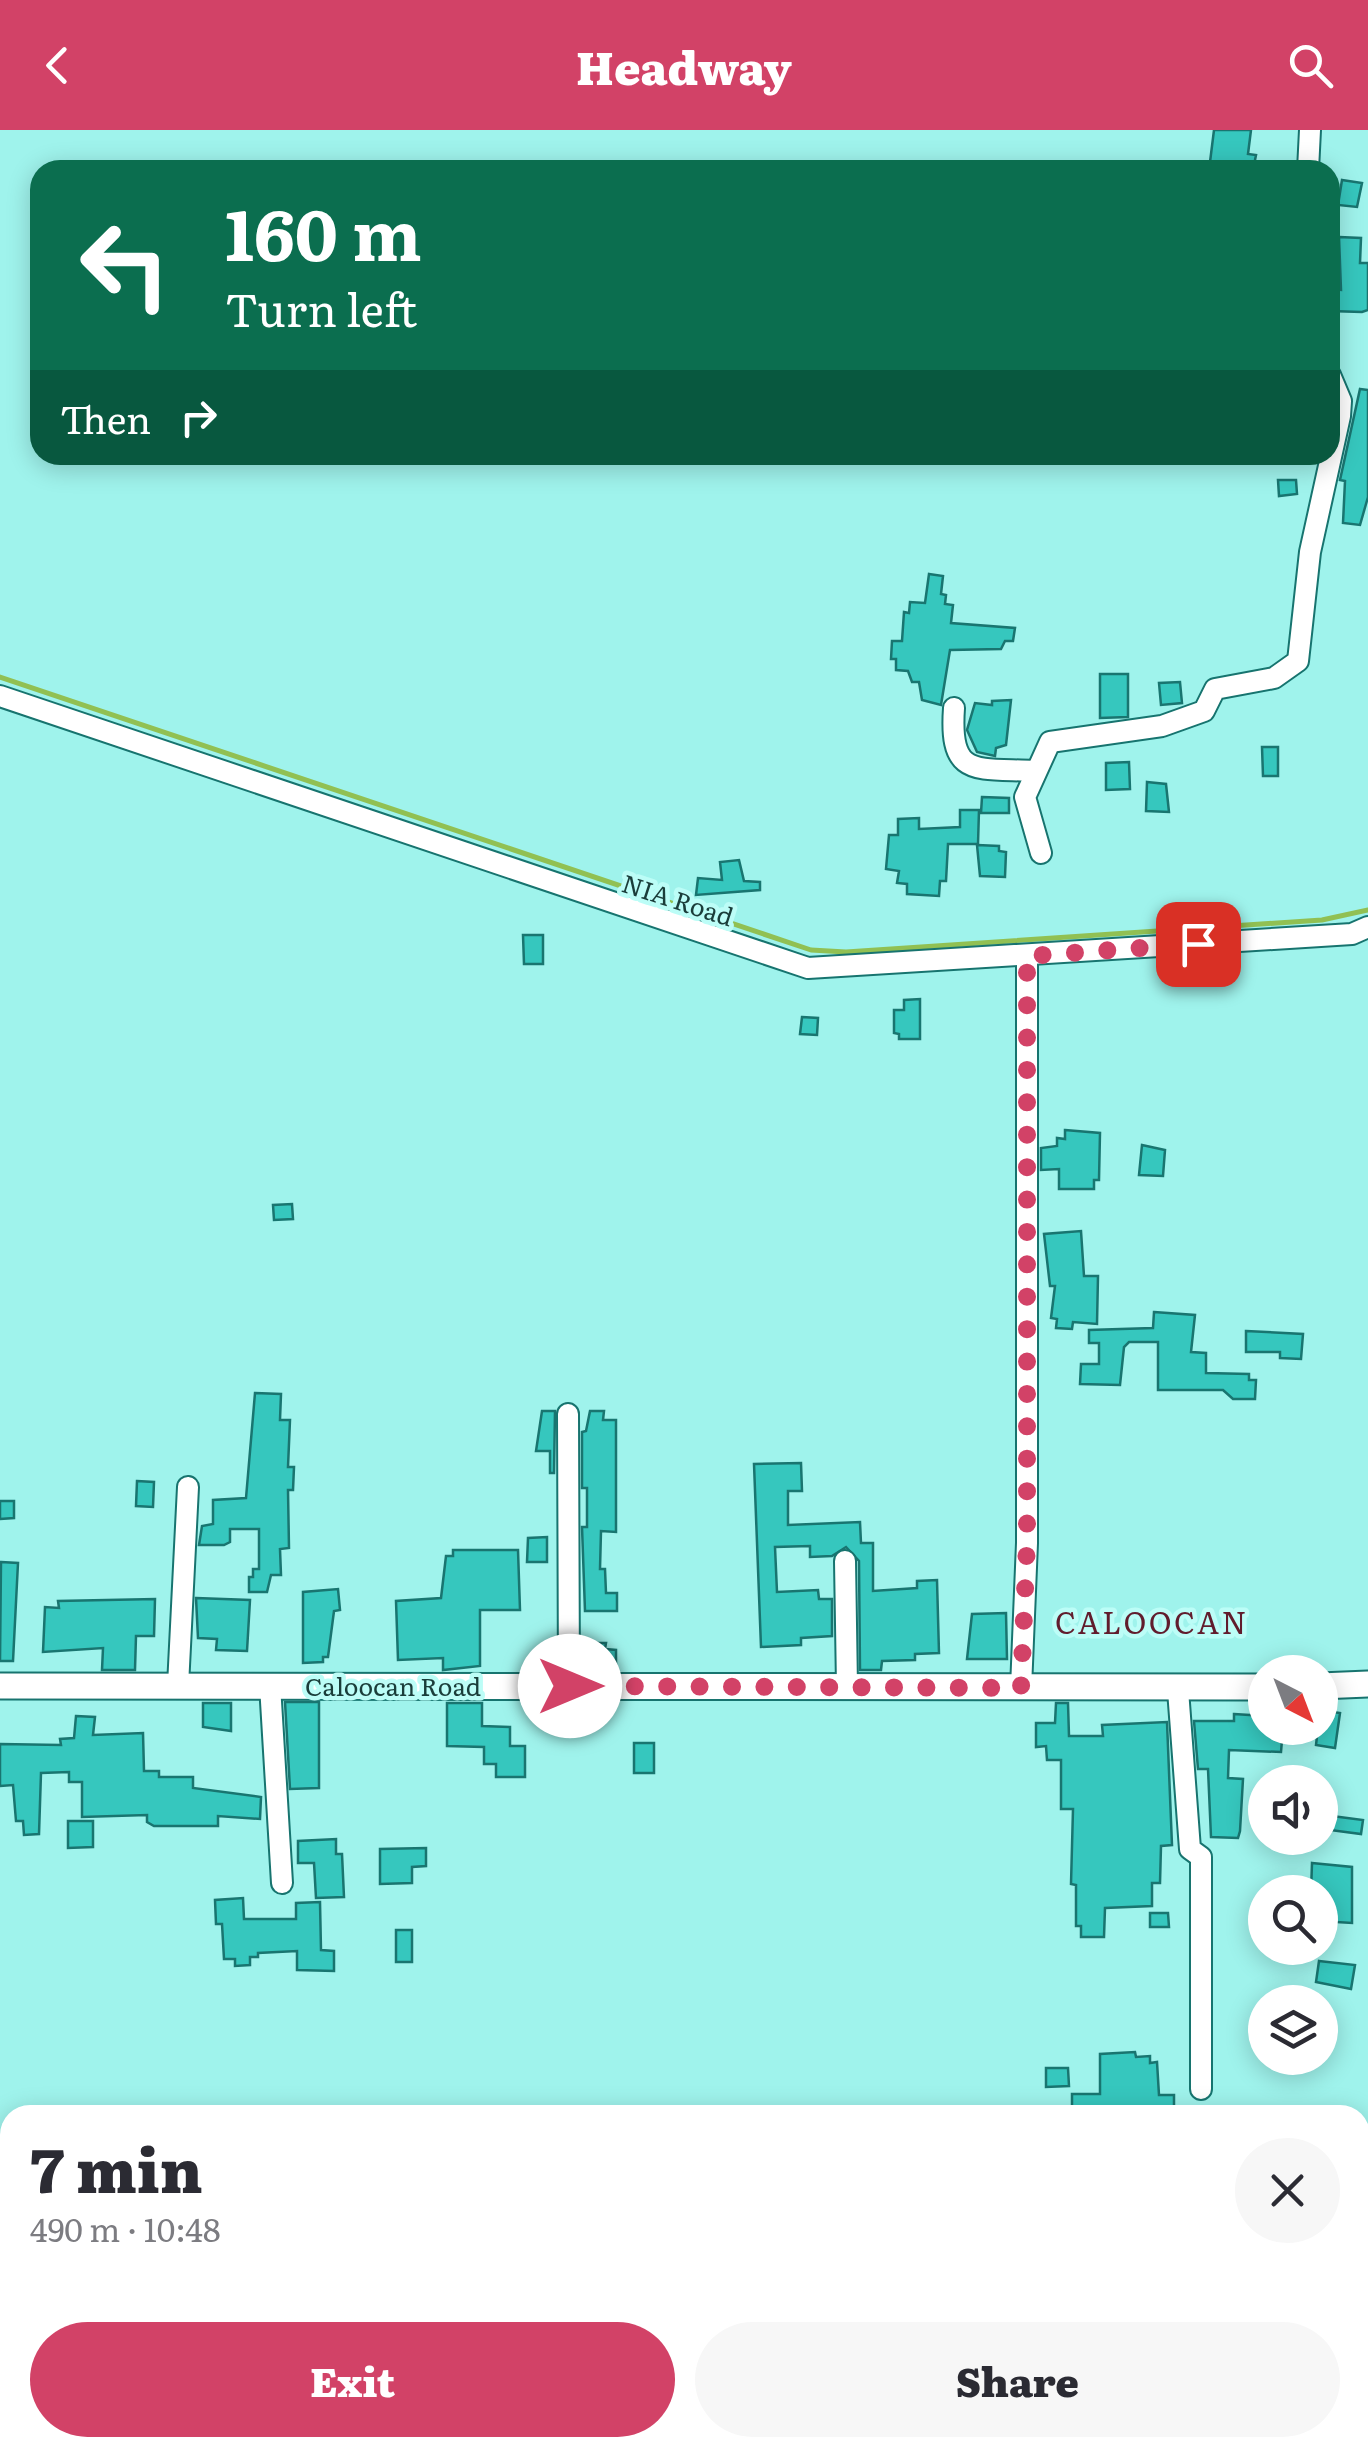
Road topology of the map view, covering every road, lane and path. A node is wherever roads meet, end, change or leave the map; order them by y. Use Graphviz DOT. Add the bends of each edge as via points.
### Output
graph roads {
  1 [pos="1310,130"];
  2 [pos="1308,160"];
  3 [pos="1329,465"];
  4 [pos="0,696"];
  5 [pos="954,708"];
  6 [pos="1034,771"];
  7 [pos="1041,853"];
  8 [pos="1368,928"];
  9 [pos="1027,956"];
  10 [pos="568,1414"];
  11 [pos="188,1487"];
  12 [pos="845,1561"];
  13 [pos="1368,1684"];
  14 [pos="270,1685"];
  15 [pos="1338,1685"];
  16 [pos="0,1686"];
  17 [pos="178,1686"];
  18 [pos="570,1686"];
  19 [pos="847,1687"];
  20 [pos="1021,1688"];
  21 [pos="1248,1688"];
  22 [pos="1178,1690"];
  23 [pos="282,1883"];
  24 [pos="1201,2089"];
  1 -- 2 [label="street"];
  3 -- 6 [label="street" via="1310,552 1298,661 1274,678 1214,689 1204,711 1162,726 1057,738"];
  4 -- 9 [label="street, NIA Road" via="808,968"];
  5 -- 6 [label="street" via="952,741 969,768"];
  6 -- 7 [label="street" via="1025,797"];
  8 -- 9 [label="street, NIA Road"];
  9 -- 20 [label="street"];
  10 -- 18 [label="street"];
  11 -- 17 [label="street"];
  12 -- 19 [label="street"];
  13 -- 15 [label="street"];
  14 -- 17 [label="street, Caloocan Road"];
  14 -- 18 [label="street, Caloocan Road"];
  14 -- 23 [label="street"];
  16 -- 17 [label="street, Caloocan Road"];
  18 -- 19 [label="street, Caloocan Road"];
  19 -- 20 [label="street, Caloocan Road"];
  20 -- 22 [label="street, Caloocan Road"];
  21 -- 22 [label="street, Caloocan Road"];
  22 -- 24 [label="street" via="1190,1849 1202,1864"];
}
